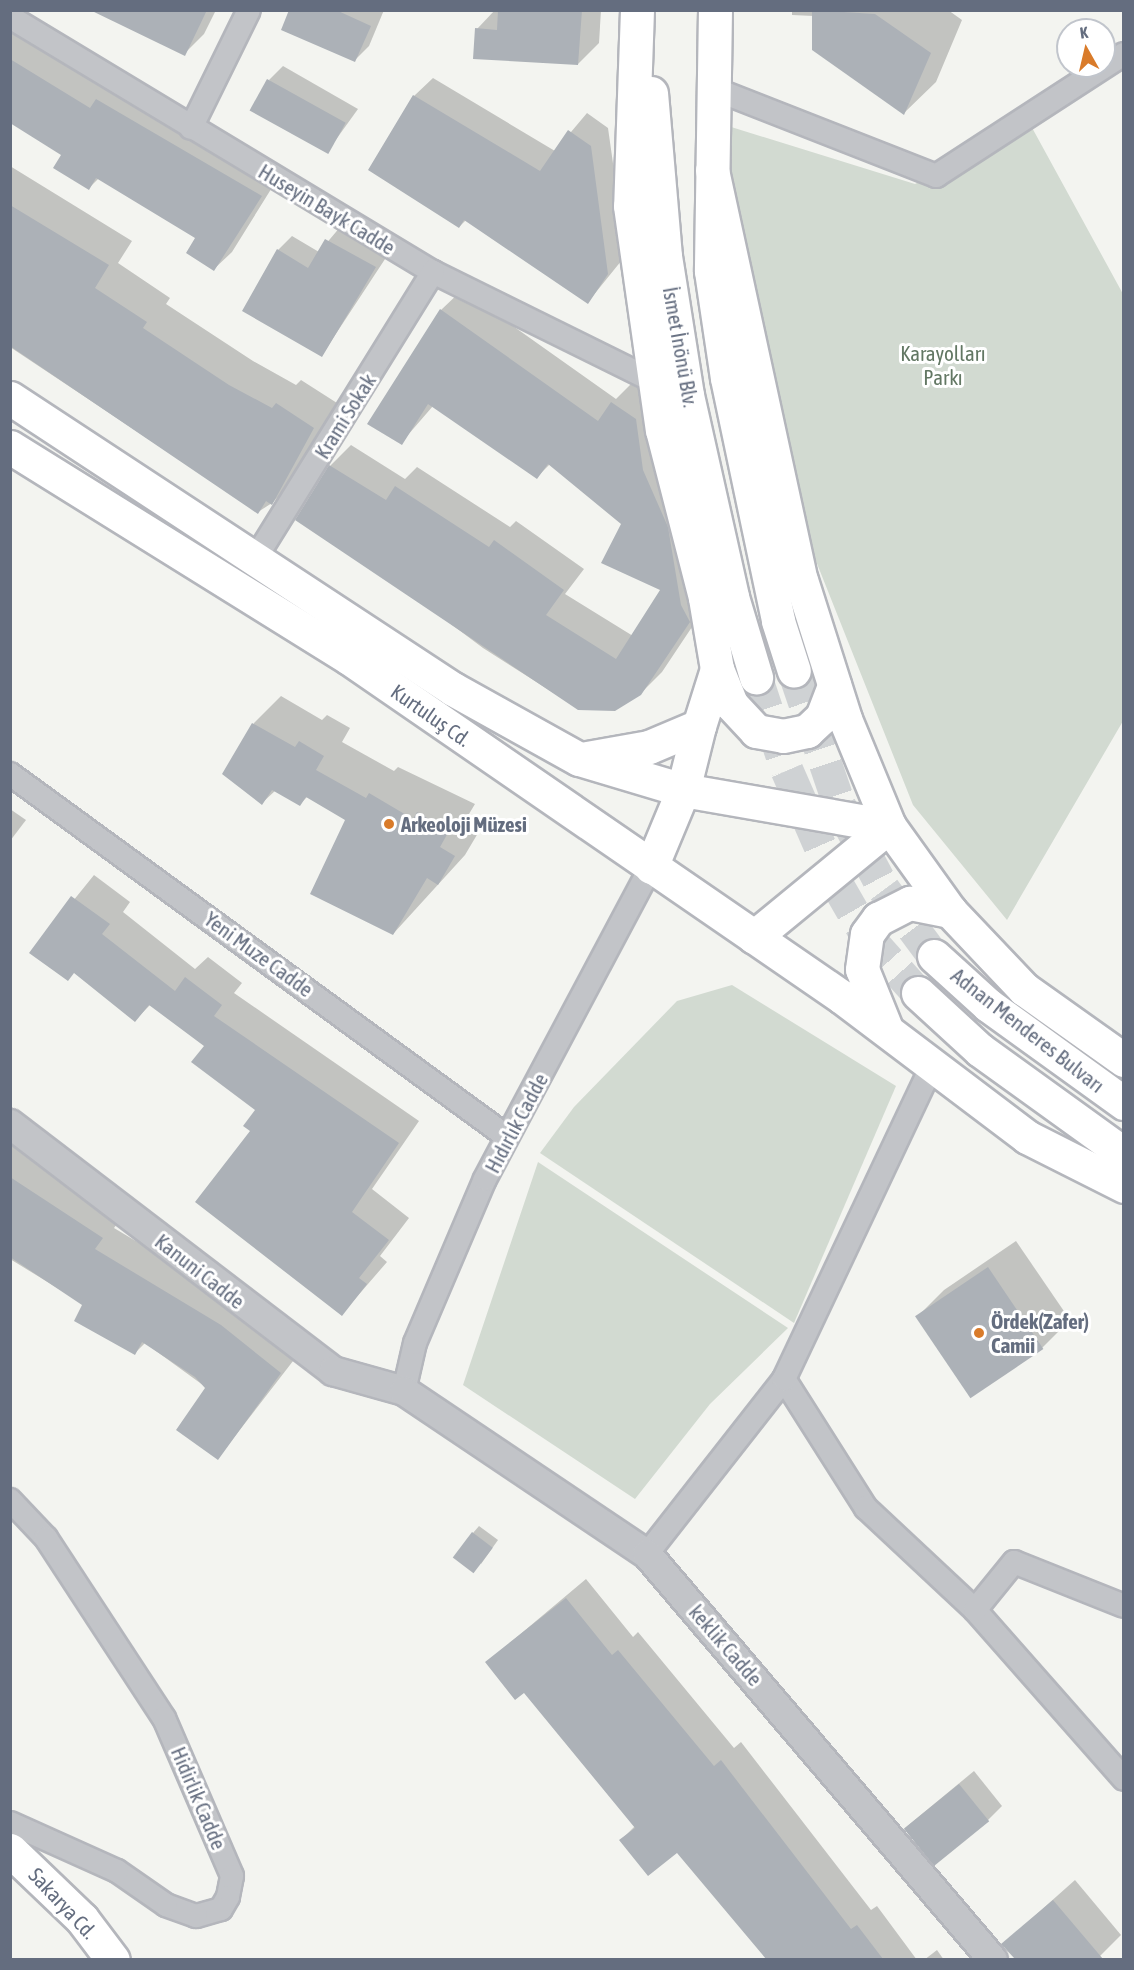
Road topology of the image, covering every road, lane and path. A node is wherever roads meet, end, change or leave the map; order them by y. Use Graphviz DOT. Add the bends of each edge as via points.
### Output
graph roads {
  1 [pos="249,10"];
  2 [pos="637,10"];
  3 [pos="652,10"];
  4 [pos="715,10"];
  5 [pos="10,17"];
  6 [pos="1124,54"];
  7 [pos="712,88"];
  8 [pos="191,128"];
  9 [pos="712,170"];
  10 [pos="433,272"];
  11 [pos="654,381"];
  12 [pos="10,398"];
  13 [pos="10,447"];
  14 [pos="255,559"];
  15 [pos="717,669"];
  16 [pos="794,671"];
  17 [pos="756,677"];
  18 [pos="834,685"];
  19 [pos="699,726"];
  20 [pos="579,759"];
  21 [pos="10,774"];
  22 [pos="683,790"];
  23 [pos="889,826"];
  24 [pos="651,867"];
  25 [pos="950,911"];
  26 [pos="754,937"];
  27 [pos="934,956"];
  28 [pos="918,993"];
  29 [pos="888,1033"];
  30 [pos="1124,1060"];
  31 [pos="932,1066"];
  32 [pos="1124,1103"];
  33 [pos="10,1124"];
  34 [pos="506,1136"];
  35 [pos="1124,1154"];
  36 [pos="1124,1186"];
  37 [pos="784,1378"];
  38 [pos="404,1391"];
  39 [pos="10,1500"];
  40 [pos="646,1554"];
  41 [pos="1124,1606"];
  42 [pos="975,1610"];
  43 [pos="1124,1779"];
  44 [pos="10,1823"];
  45 [pos="10,1850"];
  46 [pos="113,1959"];
  47 [pos="993,1959"];
  1 -- 8 [label="street"];
  2 -- 11 [label="main road" via="630,206"];
  3 -- 17 [label="main road, İsmet İnönü Blv." via="651,100 665,256 687,395 732,597"];
  4 -- 7 [label="main road, İsmet İnönü Blv."];
  5 -- 8 [label="street, Huseyin Bayk Cadde"];
  6 -- 7 [label="street" via="936,176"];
  7 -- 9 [label="main road, İsmet İnönü Blv."];
  8 -- 10 [label="street, Huseyin Bayk Cadde"];
  9 -- 16 [label="main road, İsmet İnönü Blv." via="711,271 727,378 778,621"];
  9 -- 18 [label="main road" via="801,580"];
  10 -- 11 [label="street, Huseyin Bayk Cadde"];
  10 -- 14 [label="street, Krami Sokak"];
  11 -- 15 [label="main road"];
  12 -- 14 [label="main road, Kurtuluş Cd."];
  13 -- 24 [label="main road, Kurtuluş Cd." via="349,658"];
  14 -- 20 [label="main road, Kurtuluş Cd." via="453,689"];
  15 -- 18 [label="main road" via="731,704 756,731 783,736 807,730 822,717"];
  15 -- 19 [label="main road"];
  18 -- 23 [label="main road"];
  19 -- 20 [label="main road" via="649,747"];
  19 -- 22 [label="main road"];
  20 -- 22 [label="main road, Kurtuluş Cd."];
  21 -- 34 [label="street, Yeni Muze Cadde"];
  22 -- 23 [label="main road, Kurtuluş Cd."];
  22 -- 24 [label="main road"];
  23 -- 25 [label="main road"];
  23 -- 26 [label="main road"];
  24 -- 26 [label="main road, Kurtuluş Cd."];
  24 -- 34 [label="street, Hıdırlık Cadde"];
  25 -- 29 [label="main road" via="910,903 878,919 867,934 862,969"];
  25 -- 30 [label="main road" via="1024,989"];
  26 -- 29 [label="main road, Kurtuluş Cd."];
  27 -- 32 [label="main road, Adnan Menderes Bulvarı" via="988,1005"];
  28 -- 35 [label="main road, Adnan Menderes Bulvarı" via="980,1050"];
  29 -- 31 [label="main road, Kurtuluş Cd."];
  31 -- 36 [label="main road, Kurtuluş Cd." via="1027,1137"];
  31 -- 37 [label="street"];
  33 -- 38 [label="street, Kanuni Cadde" via="333,1371"];
  34 -- 38 [label="street, Hıdırlık Cadde" via="415,1343"];
  37 -- 40 [label="street"];
  37 -- 42 [label="street" via="866,1508"];
  38 -- 40 [label="street, keklik Cadde"];
  39 -- 44 [label="street, Hidirlik Cadde" via="46,1538 164,1718 228,1865 228,1897 221,1909 196,1916 166,1905 117,1871"];
  40 -- 47 [label="street, keklik Cadde"];
  41 -- 42 [label="street" via="1014,1562"];
  42 -- 43 [label="street"];
  45 -- 46 [label="main road, Sakarya Cd." via="82,1918"];
}
